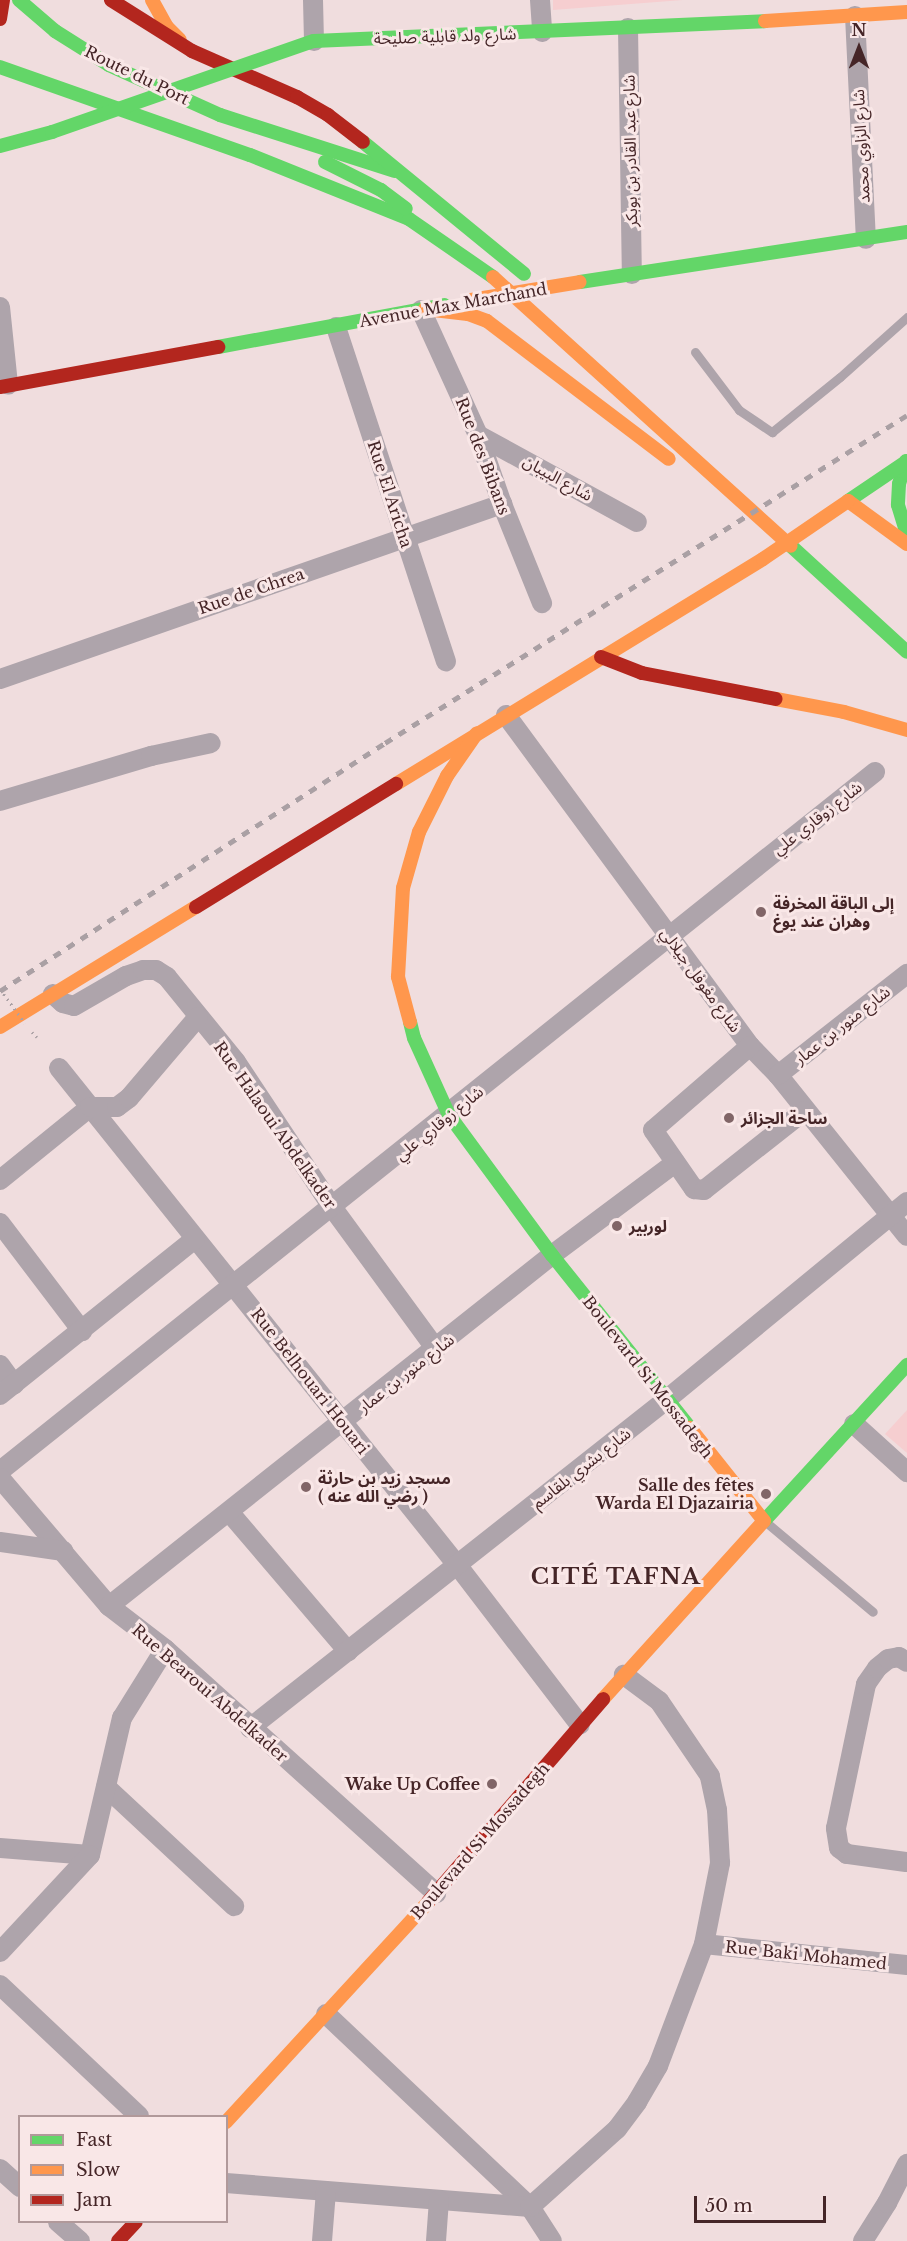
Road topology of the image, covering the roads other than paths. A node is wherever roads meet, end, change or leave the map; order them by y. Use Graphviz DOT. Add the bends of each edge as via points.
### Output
graph roads {
  1 [pos="3,0"];
  2 [pos="19,0"];
  3 [pos="111,0"];
  4 [pos="152,0"];
  5 [pos="313,0"];
  6 [pos="540,0"];
  7 [pos="884,7"];
  8 [pos="907,12"];
  9 [pos="855,16"];
  10 [pos="0,19"];
  11 [pos="628,28"];
  12 [pos="542,32"];
  13 [pos="314,41"];
  14 [pos="192,51"];
  15 [pos="0,66"];
  16 [pos="266,131"];
  17 [pos="0,146"];
  18 [pos="412,180"];
  19 [pos="907,232"];
  20 [pos="866,239"];
  21 [pos="478,264"];
  22 [pos="632,274"];
  23 [pos="552,300"];
  24 [pos="0,307"];
  25 [pos="423,309"];
  26 [pos="907,317"];
  27 [pos="336,327"];
  28 [pos="695,352"];
  29 [pos="3,391"];
  30 [pos="478,435"];
  31 [pos="907,461"];
  32 [pos="710,472"];
  33 [pos="848,501"];
  34 [pos="502,504"];
  35 [pos="793,519"];
  36 [pos="638,522"];
  37 [pos="907,535"];
  38 [pos="404,537"];
  39 [pos="819,543"];
  40 [pos="907,544"];
  41 [pos="542,603"];
  42 [pos="907,652"];
  43 [pos="601,657"];
  44 [pos="446,661"];
  45 [pos="0,679"];
  46 [pos="506,716"];
  47 [pos="907,730"];
  48 [pos="477,733"];
  49 [pos="211,743"];
  50 [pos="875,772"];
  51 [pos="0,801"];
  52 [pos="669,935"];
  53 [pos="907,974"];
  54 [pos="53,994"];
  55 [pos="198,1017"];
  56 [pos="0,1027"];
  57 [pos="750,1046"];
  58 [pos="59,1068"];
  59 [pos="778,1075"];
  60 [pos="90,1107"];
  61 [pos="804,1111"];
  62 [pos="449,1115"];
  63 [pos="675,1163"];
  64 [pos="4,1170"];
  65 [pos="907,1202"];
  66 [pos="332,1208"];
  67 [pos="891,1215"];
  68 [pos="0,1223"];
  69 [pos="907,1236"];
  70 [pos="195,1239"];
  71 [pos="552,1255"];
  72 [pos="235,1285"];
  73 [pos="82,1331"];
  74 [pos="436,1349"];
  75 [pos="0,1365"];
  76 [pos="907,1365"];
  77 [pos="7,1389"];
  78 [pos="666,1400"];
  79 [pos="343,1423"];
  80 [pos="854,1424"];
  81 [pos="0,1471"];
  82 [pos="907,1472"];
  83 [pos="0,1478"];
  84 [pos="230,1513"];
  85 [pos="764,1521"];
  86 [pos="0,1542"];
  87 [pos="63,1551"];
  88 [pos="458,1566"];
  89 [pos="109,1606"];
  90 [pos="873,1612"];
  91 [pos="165,1649"];
  92 [pos="348,1651"];
  93 [pos="907,1662"];
  94 [pos="624,1675"];
  95 [pos="580,1725"];
  96 [pos="250,1728"];
  97 [pos="106,1786"];
  98 [pos="0,1848"];
  99 [pos="90,1856"];
  100 [pos="906,1862"];
  101 [pos="436,1893"];
  102 [pos="234,1906"];
  103 [pos="704,1944"];
  104 [pos="0,1952"];
  105 [pos="907,1965"];
  106 [pos="0,1985"];
  107 [pos="326,2014"];
  108 [pos="138,2115"];
  109 [pos="228,2120"];
  110 [pos="907,2164"];
  111 [pos="0,2169"];
  112 [pos="228,2183"];
  113 [pos="18,2185"];
  114 [pos="326,2191"];
  115 [pos="439,2200"];
  116 [pos="530,2207"];
  117 [pos="59,2223"];
  118 [pos="135,2223"];
  119 [pos="80,2241"];
  120 [pos="118,2241"];
  121 [pos="322,2241"];
  122 [pos="436,2241"];
  123 [pos="552,2241"];
  124 [pos="863,2241"];
  1 -- 10 [label="main road"];
  2 -- 16 [label="main road, Route du Port" via="55,31 109,65 220,115"];
  3 -- 14 [label="main road"];
  4 -- 14 [label="main road" via="167,27"];
  5 -- 13 [label="street"];
  6 -- 12 [label="street"];
  7 -- 8 [label="main road, شارع ولد قابلية صليحة"];
  7 -- 9 [label="main road, شارع ولد قابلية صليحة"];
  9 -- 11 [label="main road, شارع ولد قابلية صليحة" via="721,18"];
  9 -- 20 [label="street, شارع الزاوي محمد"];
  11 -- 12 [label="main road, شارع ولد قابلية صليحة"];
  11 -- 22 [label="street, شارع عبد القادر بن بوبكر"];
  12 -- 13 [label="main road, شارع ولد قابلية صليحة"];
  13 -- 17 [label="main road, شارع ولد قابلية صليحة, bridge" via="52,132"];
  14 -- 18 [label="main road" via="297,97 328,115"];
  15 -- 21 [label="main road" via="250,155 409,219"];
  16 -- 18 [label="main road" via="389,168"];
  16 -- 21 [label="main road" via="381,190"];
  18 -- 23 [label="main road"];
  19 -- 20 [label="main road, Avenue Max Marchand"];
  20 -- 22 [label="main road, Avenue Max Marchand"];
  21 -- 32 [label="main road"];
  22 -- 25 [label="main road, Avenue Max Marchand, bridge"];
  24 -- 29 [label="street"];
  25 -- 27 [label="main road, Avenue Max Marchand"];
  25 -- 30 [label="street, Rue des Bibans"];
  25 -- 32 [label="main road" via="468,314 487,321 665,457"];
  26 -- 28 [label="lane" via="772,432 739,410"];
  27 -- 29 [label="main road, Avenue Max Marchand" via="104,366"];
  27 -- 38 [label="street, Rue El Aricha"];
  30 -- 34 [label="street, Rue des Bibans"];
  30 -- 36 [label="street, شارع البيبان"];
  31 -- 33 [label="main road"];
  31 -- 37 [label="main road" via="898,484 898,505"];
  32 -- 42 [label="main road"];
  33 -- 40 [label="main road"];
  33 -- 43 [label="main road, bridge" via="763,559"];
  34 -- 38 [label="street, Rue de Chrea"];
  34 -- 41 [label="street, Rue des Bibans"];
  35 -- 39 [label="main road"];
  38 -- 44 [label="street, Rue El Aricha"];
  38 -- 45 [label="street, Rue de Chrea"];
  43 -- 46 [label="main road"];
  43 -- 47 [label="main road" via="642,673 844,712"];
  46 -- 48 [label="main road"];
  46 -- 52 [label="street, شارع مغوفل جيلالي"];
  48 -- 54 [label="main road"];
  48 -- 62 [label="main road, Boulevard Si Mossadegh" via="447,776 419,832 403,888 398,977 414,1038"];
  49 -- 51 [label="street" via="151,756"];
  50 -- 52 [label="street, شارع زوقاري علي"];
  52 -- 57 [label="street, شارع مغوفل جيلالي"];
  52 -- 62 [label="street, شارع زوقاري علي"];
  53 -- 59 [label="street, شارع منور بن عمار"];
  54 -- 55 [label="street, Rue Halaoui Abdelkader" via="74,1006 126,976 156,970 167,977"];
  54 -- 56 [label="main road"];
  55 -- 60 [label="street" via="129,1098 117,1107"];
  55 -- 66 [label="street, Rue Halaoui Abdelkader" via="236,1062"];
  57 -- 59 [label="street, شارع مغوفل جيلالي"];
  57 -- 63 [label="street" via="654,1126 654,1134"];
  58 -- 60 [label="street, Rue Belhouari Houari"];
  59 -- 61 [label="street, شارع مغوفل جيلالي"];
  60 -- 64 [label="street"];
  60 -- 70 [label="street, Rue Belhouari Houari"];
  61 -- 63 [label="street" via="704,1190 694,1189"];
  61 -- 67 [label="street, شارع مغوفل جيلالي"];
  62 -- 66 [label="street, شارع زوقاري علي"];
  62 -- 71 [label="main road, Boulevard Si Mossadegh"];
  63 -- 71 [label="street, شارع منور بن عمار"];
  65 -- 67 [label="street, شارع بشري بلقاسم"];
  66 -- 72 [label="street, شارع زوقاري علي"];
  66 -- 74 [label="street, Rue Halaoui Abdelkader"];
  67 -- 69 [label="street, شارع مغوفل جيلالي"];
  67 -- 78 [label="street, شارع بشري بلقاسم"];
  68 -- 73 [label="street"];
  70 -- 72 [label="street, Rue Belhouari Houari"];
  70 -- 73 [label="street"];
  71 -- 74 [label="street, شارع منور بن عمار"];
  71 -- 78 [label="main road, Boulevard Si Mossadegh"];
  72 -- 79 [label="street, Rue Belhouari Houari"];
  72 -- 81 [label="street, شارع زوقاري علي"];
  73 -- 77 [label="street"];
  74 -- 79 [label="street, شارع منور بن عمار"];
  75 -- 77 [label="street"];
  76 -- 80 [label="main road"];
  78 -- 85 [label="main road, Boulevard Si Mossadegh"];
  78 -- 88 [label="street, شارع بشري بلقاسم"];
  79 -- 84 [label="street, شارع منور بن عمار"];
  79 -- 88 [label="street, Rue Belhouari Houari"];
  80 -- 82 [label="street"];
  80 -- 85 [label="main road"];
  83 -- 87 [label="street, Rue Bearoui Abdelkader"];
  84 -- 89 [label="street, شارع منور بن عمار"];
  84 -- 92 [label="street"];
  85 -- 90 [label="lane"];
  85 -- 94 [label="main road, Boulevard Si Mossadegh"];
  86 -- 87 [label="street"];
  87 -- 89 [label="street, Rue Bearoui Abdelkader"];
  88 -- 92 [label="street, شارع بشري بلقاسم"];
  88 -- 95 [label="street, Rue Belhouari Houari"];
  89 -- 91 [label="street, Rue Bearoui Abdelkader"];
  91 -- 96 [label="street, Rue Bearoui Abdelkader"];
  91 -- 97 [label="street" via="122,1718"];
  92 -- 96 [label="street, شارع بشري بلقاسم"];
  93 -- 100 [label="street" via="899,1657 888,1659 866,1684 836,1828 839,1848 847,1854"];
  94 -- 95 [label="main road, Boulevard Si Mossadegh"];
  94 -- 103 [label="street" via="659,1701 710,1776 717,1810 720,1863"];
  95 -- 101 [label="main road, Boulevard Si Mossadegh"];
  96 -- 101 [label="street, Rue Bearoui Abdelkader"];
  97 -- 99 [label="street"];
  97 -- 102 [label="street"];
  98 -- 99 [label="street"];
  99 -- 104 [label="street"];
  101 -- 107 [label="main road, Boulevard Si Mossadegh"];
  103 -- 105 [label="street, Rue Baki Mohamed"];
  103 -- 116 [label="street" via="658,2066 637,2103 617,2129"];
  106 -- 108 [label="street"];
  107 -- 109 [label="main road, Boulevard Si Mossadegh"];
  107 -- 116 [label="street"];
  110 -- 124 [label="street"];
  111 -- 113 [label="street"];
  112 -- 114 [label="street"];
  114 -- 115 [label="street"];
  114 -- 121 [label="street"];
  115 -- 116 [label="street"];
  115 -- 122 [label="street"];
  116 -- 123 [label="street"];
  117 -- 119 [label="street"];
  118 -- 120 [label="main road"];
}
